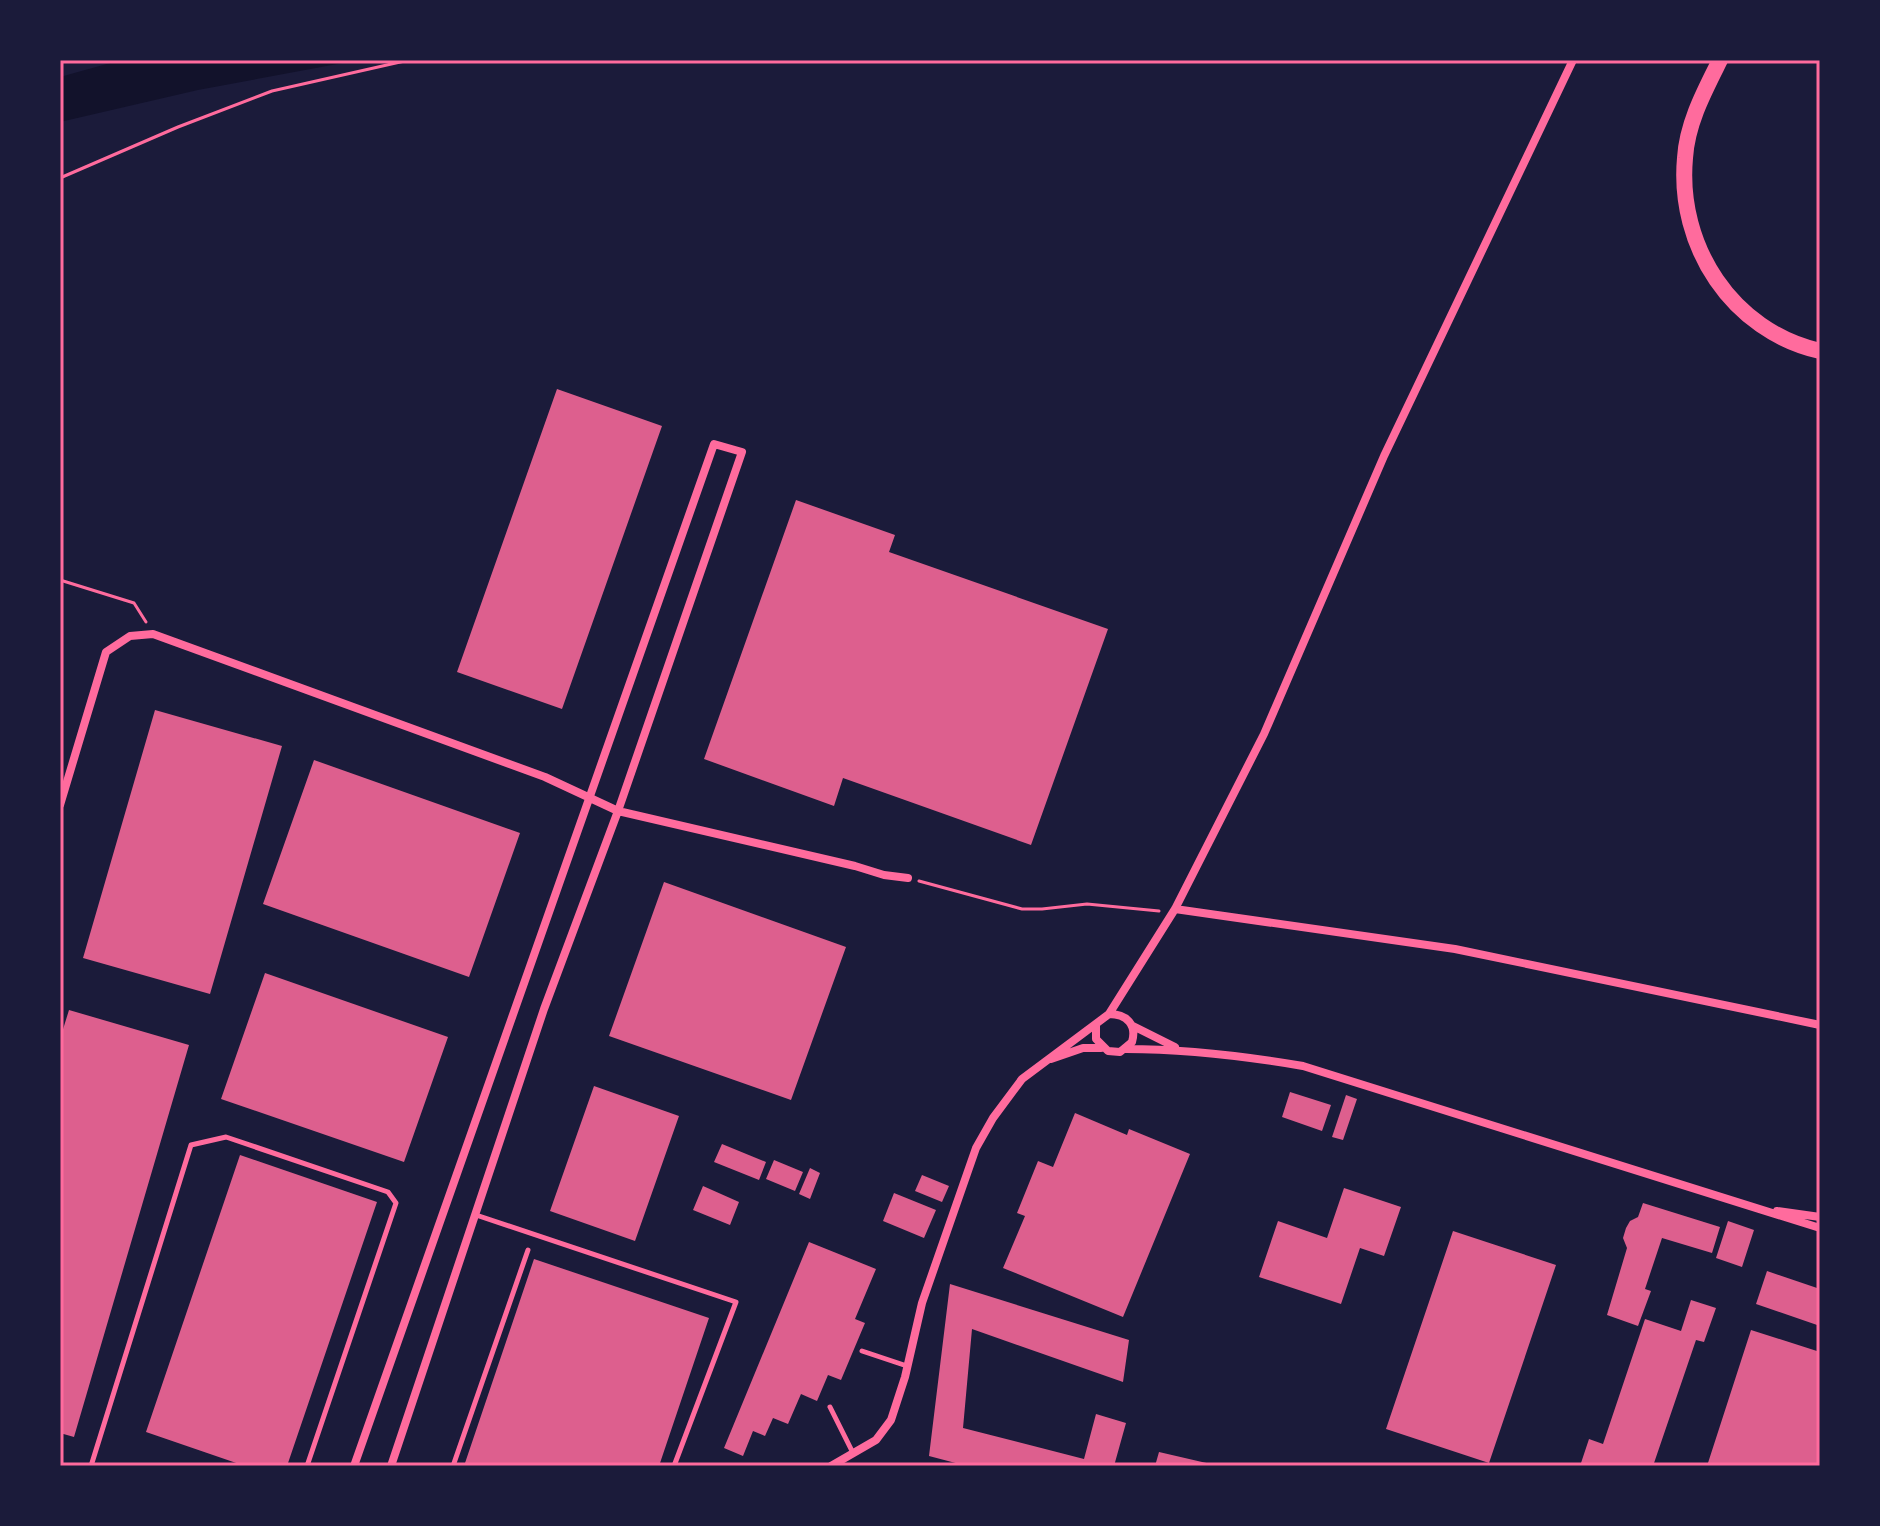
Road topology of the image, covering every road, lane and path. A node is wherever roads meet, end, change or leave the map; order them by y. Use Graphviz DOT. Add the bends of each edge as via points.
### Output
graph roads {
  1 [pos="409,60"];
  2 [pos="1573,60"];
  3 [pos="1720,60"];
  4 [pos="60,178"];
  5 [pos="1820,351"];
  6 [pos="60,580"];
  7 [pos="153,634"];
  8 [pos="588,795"];
  9 [pos="60,805"];
  10 [pos="618,811"];
  11 [pos="908,878"];
  12 [pos="1175,909"];
  13 [pos="1109,1014"];
  14 [pos="1820,1025"];
  15 [pos="1096,1026"];
  16 [pos="1133,1026"];
  17 [pos="1101,1048"];
  18 [pos="1126,1049"];
  19 [pos="1180,1049"];
  20 [pos="1043,1062"];
  21 [pos="1750,1207"];
  22 [pos="475,1215"];
  23 [pos="1820,1217"];
  24 [pos="1820,1228"];
  25 [pos="528,1250"];
  26 [pos="862,1351"];
  27 [pos="907,1366"];
  28 [pos="830,1407"];
  29 [pos="853,1453"];
  30 [pos="91,1466"];
  31 [pos="307,1466"];
  32 [pos="354,1466"];
  33 [pos="391,1466"];
  34 [pos="453,1466"];
  35 [pos="674,1466"];
  36 [pos="831,1466"];
  1 -- 4 [label="path" via="272,91"];
  2 -- 12 [label="street" via="1384,456 1264,734"];
  3 -- 5 [label="highway" via="1694,116 1685,155 1684,185 1697,246 1711,274 1753,320"];
  6 -- 7 [label="path" via="134,603"];
  7 -- 8 [label="street"];
  7 -- 9 [label="street" via="130,636 106,652"];
  8 -- 10 [label="street"];
  8 -- 10 [label="street" via="714,444 742,452"];
  8 -- 32 [label="street"];
  10 -- 11 [label="street"];
  10 -- 22 [label="street"];
  11 -- 12 [label="path" via="1022,909 1087,904 1155,912"];
  12 -- 13 [label="street"];
  12 -- 14 [label="street" via="1455,949"];
  13 -- 15 [label="street"];
  13 -- 16 [label="street" via="1127,1018"];
  15 -- 17 [label="street"];
  15 -- 20 [label="street"];
  16 -- 18 [label="street"];
  16 -- 19 [label="street"];
  17 -- 18 [label="street"];
  17 -- 20 [label="street" via="1083,1048"];
  18 -- 19 [label="street"];
  19 -- 21 [label="street" via="1303,1066"];
  20 -- 27 [label="street" via="1012,1092 976,1148 922,1303"];
  21 -- 23 [label="street"];
  21 -- 24 [label="street"];
  22 -- 33 [label="street"];
  22 -- 35 [label="lane" via="736,1302"];
  25 -- 34 [label="lane"];
  26 -- 27 [label="lane"];
  27 -- 29 [label="street" via="891,1420 876,1440"];
  28 -- 29 [label="lane"];
  29 -- 36 [label="street"];
  30 -- 31 [label="lane" via="191,1145 226,1137 388,1192 396,1203"];
}
